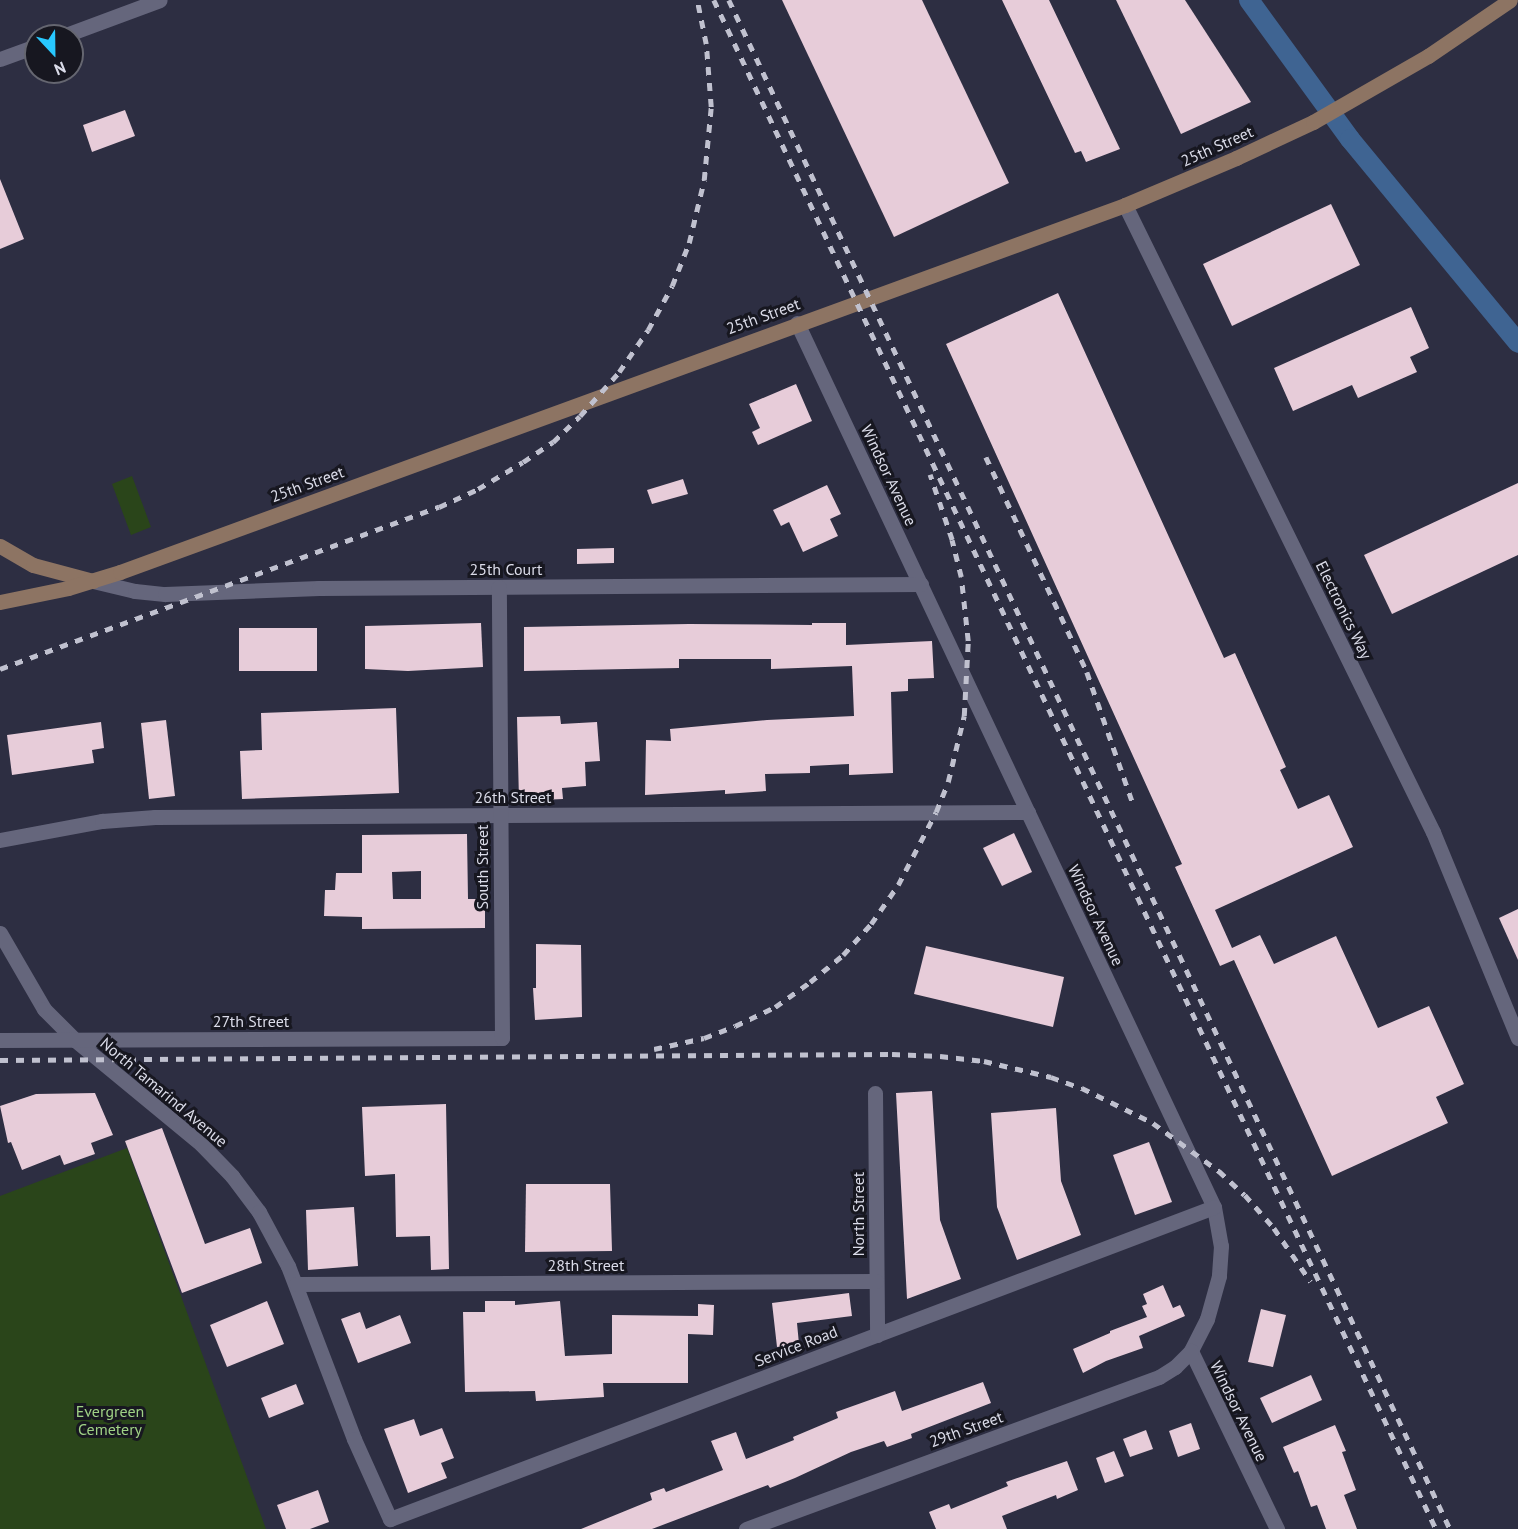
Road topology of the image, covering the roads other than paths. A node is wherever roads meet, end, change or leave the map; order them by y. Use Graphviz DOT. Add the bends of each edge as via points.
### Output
graph roads {
  1 [pos="160,0"];
  2 [pos="1510,0"];
  3 [pos="84,28"];
  4 [pos="24,50"];
  5 [pos="0,59"];
  6 [pos="1125,205"];
  7 [pos="797,323"];
  8 [pos="0,546"];
  9 [pos="93,581"];
  10 [pos="921,584"];
  11 [pos="0,585"];
  12 [pos="499,587"];
  13 [pos="4,601"];
  14 [pos="1028,812"];
  15 [pos="500,815"];
  16 [pos="0,840"];
  17 [pos="0,933"];
  18 [pos="502,1038"];
  19 [pos="1518,1038"];
  20 [pos="0,1040"];
  21 [pos="75,1040"];
  22 [pos="875,1093"];
  23 [pos="1214,1207"];
  24 [pos="876,1281"];
  25 [pos="296,1284"];
  26 [pos="877,1335"];
  27 [pos="1191,1351"];
  28 [pos="390,1519"];
  29 [pos="746,1529"];
  30 [pos="1276,1529"];
  1 -- 3 [label="street"];
  2 -- 6 [label="main road, 25th Street" via="1428,56 1313,122"];
  4 -- 5 [label="street"];
  6 -- 7 [label="main road, 25th Street"];
  6 -- 19 [label="street, Electronics Way" via="1433,832"];
  7 -- 9 [label="main road, 25th Street"];
  7 -- 10 [label="street, Windsor Avenue"];
  8 -- 9 [label="main road" via="33,565"];
  9 -- 12 [label="street, 25th Court" via="165,594"];
  9 -- 13 [label="main road, 25th Street"];
  10 -- 12 [label="street, 25th Court"];
  10 -- 14 [label="street, Windsor Avenue"];
  11 -- 13 [label="main road"];
  12 -- 15 [label="street, South Street"];
  14 -- 15 [label="street, 26th Street"];
  14 -- 23 [label="street, Windsor Avenue"];
  15 -- 16 [label="street, 26th Street" via="155,818 92,822"];
  15 -- 18 [label="street, South Street"];
  17 -- 21 [label="street, North Tamarind Avenue" via="44,1009"];
  18 -- 21 [label="street, 27th Street"];
  20 -- 21 [label="street, 27th Street"];
  21 -- 25 [label="street, North Tamarind Avenue" via="201,1144 232,1176 275,1239"];
  22 -- 24 [label="street, North Street"];
  23 -- 26 [label="street, Service Road"];
  23 -- 27 [label="street, Windsor Avenue" via="1221,1246 1219,1276 1207,1320"];
  24 -- 25 [label="street, 28th Street"];
  24 -- 26 [label="street, North Street"];
  25 -- 28 [label="street, North Tamarind Avenue" via="354,1438"];
  26 -- 28 [label="street, Service Road"];
  27 -- 29 [label="street, 29th Street" via="1159,1377"];
  27 -- 30 [label="street, Windsor Avenue"];
}
